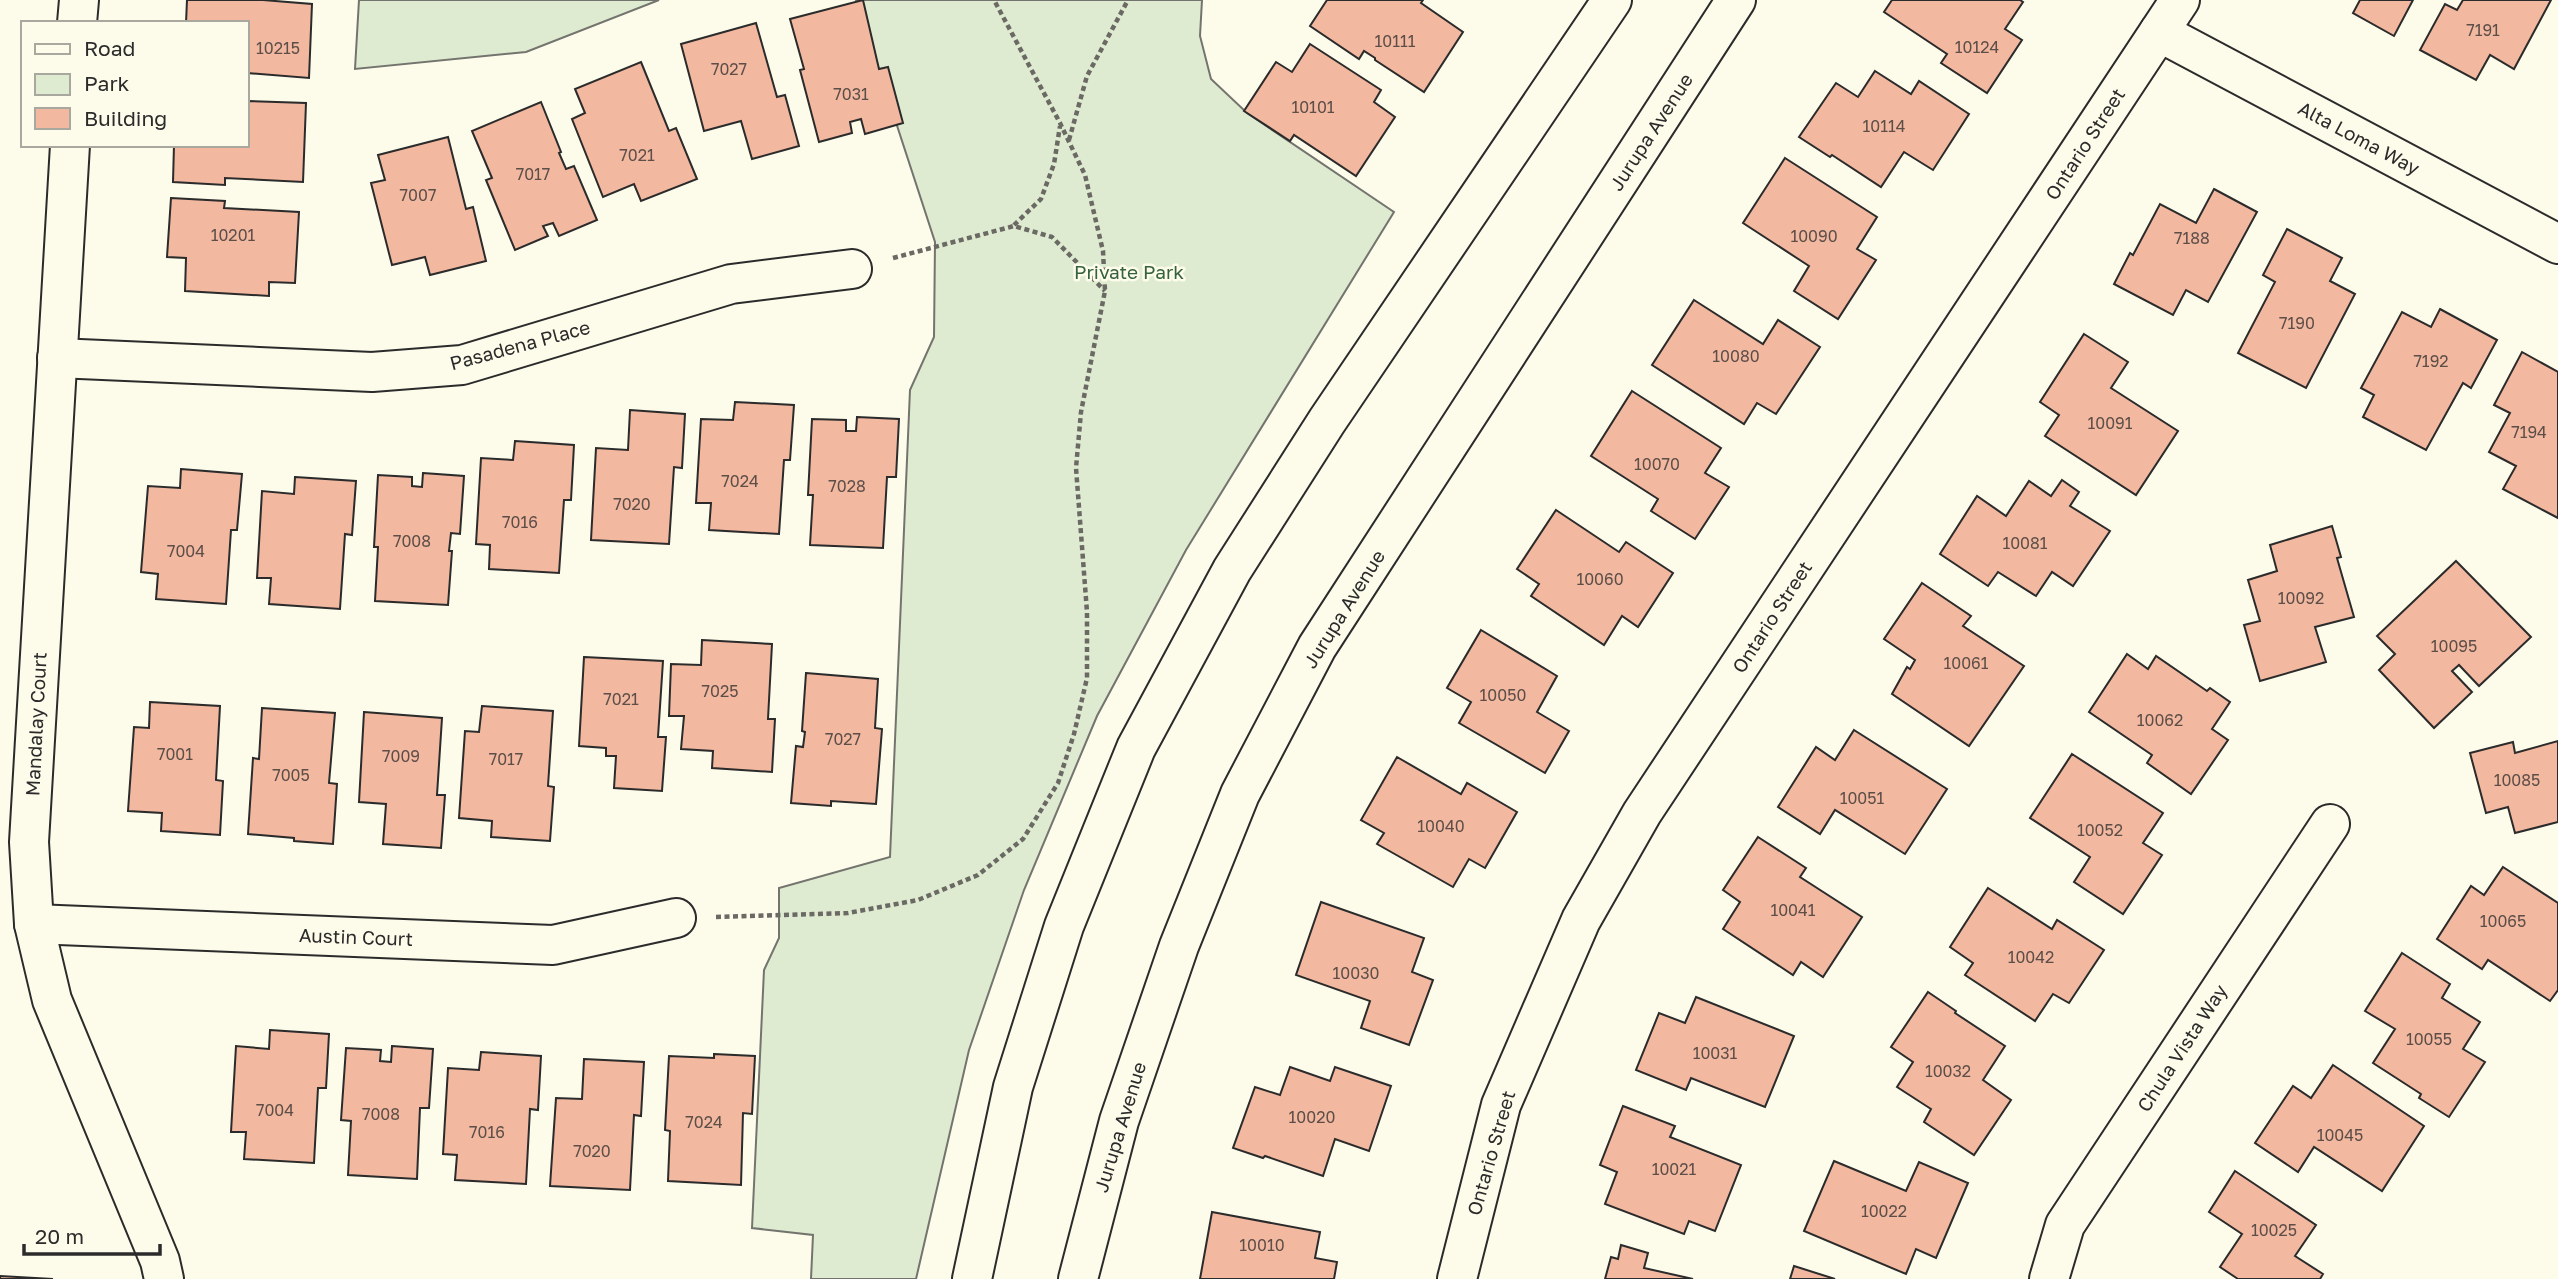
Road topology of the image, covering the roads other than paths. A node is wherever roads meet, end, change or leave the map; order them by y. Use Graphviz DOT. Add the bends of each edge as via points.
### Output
graph roads {
  1 [pos="79,0"];
  2 [pos="1612,0"];
  3 [pos="1736,0"];
  4 [pos="2180,0"];
  5 [pos="77,21"];
  6 [pos="2159,32"];
  7 [pos="70,147"];
  8 [pos="2558,244"];
  9 [pos="852,269"];
  10 [pos="57,358"];
  11 [pos="2329,824"];
  12 [pos="676,918"];
  13 [pos="34,924"];
  14 [pos="164,1279"];
  15 [pos="972,1279"];
  16 [pos="1078,1279"];
  17 [pos="1457,1279"];
  18 [pos="2049,1279"];
  1 -- 5 [label="street"];
  2 -- 15 [label="street" via="1320,433 1233,570 1136,748 1064,926 1013,1087"];
  3 -- 16 [label="street, Jurupa Avenue" via="1317,647 1240,794 1179,946 1119,1121"];
  4 -- 6 [label="street, Ontario Street"];
  6 -- 8 [label="street, Alta Loma Way"];
  6 -- 17 [label="street, Ontario Street" via="1642,813 1581,920 1501,1105"];
  7 -- 10 [label="street, Mandalay Court"];
  9 -- 10 [label="street, Pasadena Place" via="731,284 462,365 372,372"];
  10 -- 13 [label="street, Mandalay Court" via="29,842"];
  11 -- 18 [label="street, Chula Vista Way" via="2065,1225"];
  12 -- 13 [label="street, Austin Court" via="552,945"];
  13 -- 14 [label="street, Mandalay Court" via="52,1000"];
}
